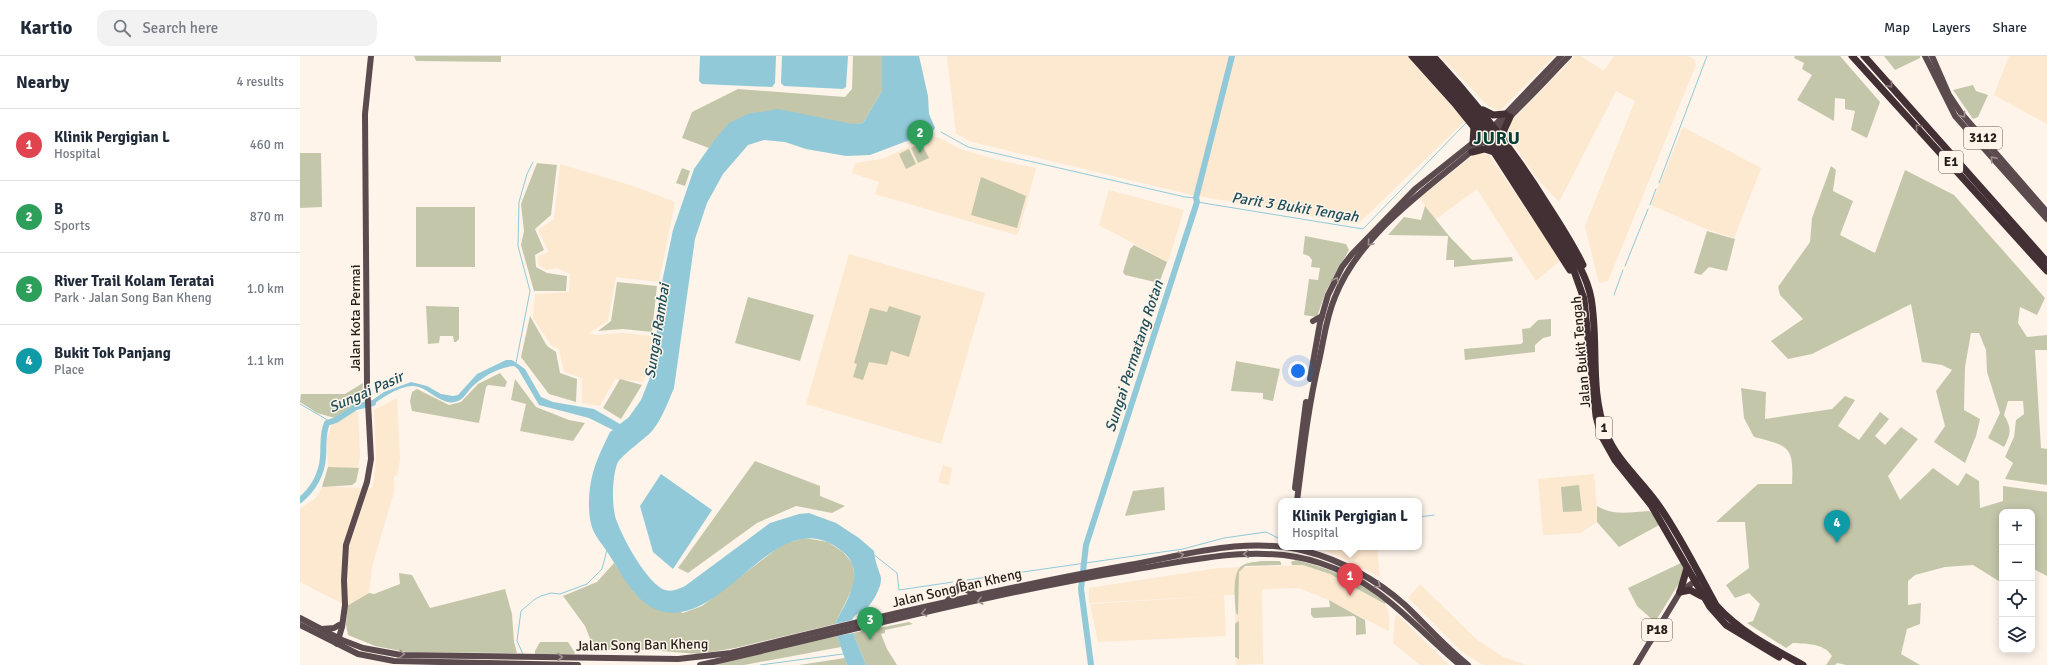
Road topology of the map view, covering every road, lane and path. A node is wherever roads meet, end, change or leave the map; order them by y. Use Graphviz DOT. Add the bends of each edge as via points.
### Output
graph roads {
  1 [pos="371,56"];
  2 [pos="1412,56"];
  3 [pos="1419,56"];
  4 [pos="1426,56"];
  5 [pos="1434,56"];
  6 [pos="1561,56"];
  7 [pos="1569,56"];
  8 [pos="1852,56"];
  9 [pos="1864,56"];
  10 [pos="1925,56"];
  11 [pos="1932,56"];
  12 [pos="1479,108"];
  13 [pos="1508,115"];
  14 [pos="1465,116"];
  15 [pos="1474,127"];
  16 [pos="1495,128"];
  17 [pos="1483,138"];
  18 [pos="1504,140"];
  19 [pos="1473,144"];
  20 [pos="1510,148"];
  21 [pos="1472,152"];
  22 [pos="1496,155"];
  23 [pos="2047,212"];
  24 [pos="2047,220"];
  25 [pos="1552,227"];
  26 [pos="2047,262"];
  27 [pos="2047,271"];
  28 [pos="1580,288"];
  29 [pos="1588,288"];
  30 [pos="1322,316"];
  31 [pos="1313,321"];
  32 [pos="1332,326"];
  33 [pos="1324,332"];
  34 [pos="1293,498"];
  35 [pos="1297,498"];
  36 [pos="1278,543"];
  37 [pos="1271,546"];
  38 [pos="1278,546"];
  39 [pos="1288,550"];
  40 [pos="1305,550"];
  41 [pos="1287,555"];
  42 [pos="1687,568"];
  43 [pos="1087,575"];
  44 [pos="1074,577"];
  45 [pos="1698,579"];
  46 [pos="1680,592"];
  47 [pos="977,594"];
  48 [pos="1702,596"];
  49 [pos="948,601"];
  50 [pos="300,618"];
  51 [pos="863,624"];
  52 [pos="300,625"];
  53 [pos="340,626"];
  54 [pos="321,629"];
  55 [pos="830,632"];
  56 [pos="336,640"];
  57 [pos="353,644"];
  58 [pos="578,665"];
  59 [pos="700,665"];
  60 [pos="1460,665"];
  61 [pos="1468,665"];
  62 [pos="1636,665"];
  63 [pos="1794,665"];
  64 [pos="1803,665"];
  1 -- 53 [label="main road, Jalan Kota Permai" via="364,114 368,410 371,459 367,482 346,545 343,601 345,604"];
  2 -- 14 [label="highway"];
  3 -- 25 [label="highway, Jalan Bukit Tengah / 1, bridge" via="1460,101"];
  4 -- 25 [label="highway, Jalan Bukit Tengah / 1, bridge" via="1506,151"];
  5 -- 12 [label="highway"];
  6 -- 13 [label="main road"];
  7 -- 13 [label="main road"];
  27 -- 8 [label="highway, E1, one-way"];
  9 -- 26 [label="highway, E1, one-way"];
  24 -- 10 [label="main road, 3112, one-way" via="1955,116"];
  11 -- 23 [label="main road, 3112, one-way" via="1949,95 1961,113"];
  12 -- 13 [label="highway" via="1493,115"];
  12 -- 14 [label="highway" via="1474,115"];
  12 -- 16 [label="highway"];
  13 -- 16 [label="main road"];
  13 -- 18 [label="highway"];
  14 -- 15 [label="highway"];
  15 -- 17 [label="highway"];
  15 -- 19 [label="highway"];
  16 -- 17 [label="main road"];
  16 -- 18 [label="highway"];
  17 -- 19 [label="main road"];
  17 -- 21 [label="main road"];
  17 -- 22 [label="highway"];
  18 -- 20 [label="highway"];
  30 -- 19 [label="main road, one-way" via="1328,295 1342,267 1352,254 1415,189"];
  20 -- 22 [label="highway" via="1499,146"];
  20 -- 29 [label="highway" via="1578,255"];
  21 -- 22 [label="highway" via="1484,149"];
  21 -- 33 [label="main road, one-way" via="1419,193 1360,254 1335,297"];
  22 -- 28 [label="highway"];
  25 -- 28 [label="highway, Jalan Bukit Tengah / 1" via="1569,259"];
  25 -- 29 [label="highway, Jalan Bukit Tengah / 1" via="1577,263"];
  28 -- 42 [label="highway, Jalan Bukit Tengah / 1" via="1586,309 1595,409 1601,435 1620,468 1651,505"];
  29 -- 45 [label="highway, Jalan Bukit Tengah / 1" via="1593,310 1598,395 1606,433 1622,463 1668,521"];
  30 -- 31 [label="main road"];
  30 -- 34 [label="main road" via="1302,428"];
  32 -- 33 [label="main road"];
  33 -- 35 [label="main road"];
  36 -- 37 [label="main road"];
  37 -- 38 [label="main road, Jalan Song Ban Kheng"];
  43 -- 37 [label="main road, Jalan Song Ban Kheng, one-way" via="1224,548"];
  39 -- 41 [label="main road"];
  40 -- 61 [label="main road, Jalan Song Ban Kheng, one-way" via="1345,565 1390,593"];
  41 -- 43 [label="main road, Jalan Song Ban Kheng, one-way" via="1234,555"];
  41 -- 60 [label="main road, Jalan Song Ban Kheng" via="1320,563 1350,575 1384,596"];
  42 -- 45 [label="highway, Jalan Bukit Tengah / 1"];
  42 -- 46 [label="highway"];
  43 -- 44 [label="main road, Jalan Song Ban Kheng"];
  44 -- 47 [label="main road, Jalan Song Ban Kheng"];
  44 -- 51 [label="main road, Jalan Song Ban Kheng, one-way"];
  45 -- 46 [label="main road, P18"];
  45 -- 48 [label="highway, Jalan Bukit Tengah / 1"];
  45 -- 64 [label="highway, Jalan Bukit Tengah / 1" via="1730,620"];
  46 -- 48 [label="highway" via="1693,590"];
  46 -- 62 [label="main road, P18"];
  47 -- 49 [label="main road, Jalan Song Ban Kheng"];
  47 -- 49 [label="main road" via="967,590 960,582"];
  48 -- 63 [label="highway, Jalan Bukit Tengah / 1" via="1726,625"];
  49 -- 51 [label="main road, Jalan Song Ban Kheng"];
  50 -- 54 [label="main road, Jalan Song Ban Kheng"];
  51 -- 55 [label="main road, Jalan Song Ban Kheng"];
  52 -- 56 [label="main road, Jalan Song Ban Kheng"];
  53 -- 54 [label="main road"];
  53 -- 56 [label="main road, Jalan Kota Permai"];
  53 -- 57 [label="main road"];
  54 -- 56 [label="main road, Jalan Song Ban Kheng"];
  57 -- 55 [label="main road, Jalan Song Ban Kheng, one-way" via="376,652 401,655 678,659 731,653"];
  55 -- 59 [label="main road, Jalan Song Ban Kheng"];
  56 -- 57 [label="main road, Jalan Song Ban Kheng"];
  56 -- 58 [label="main road, Jalan Song Ban Kheng" via="358,654 394,661"];
}
